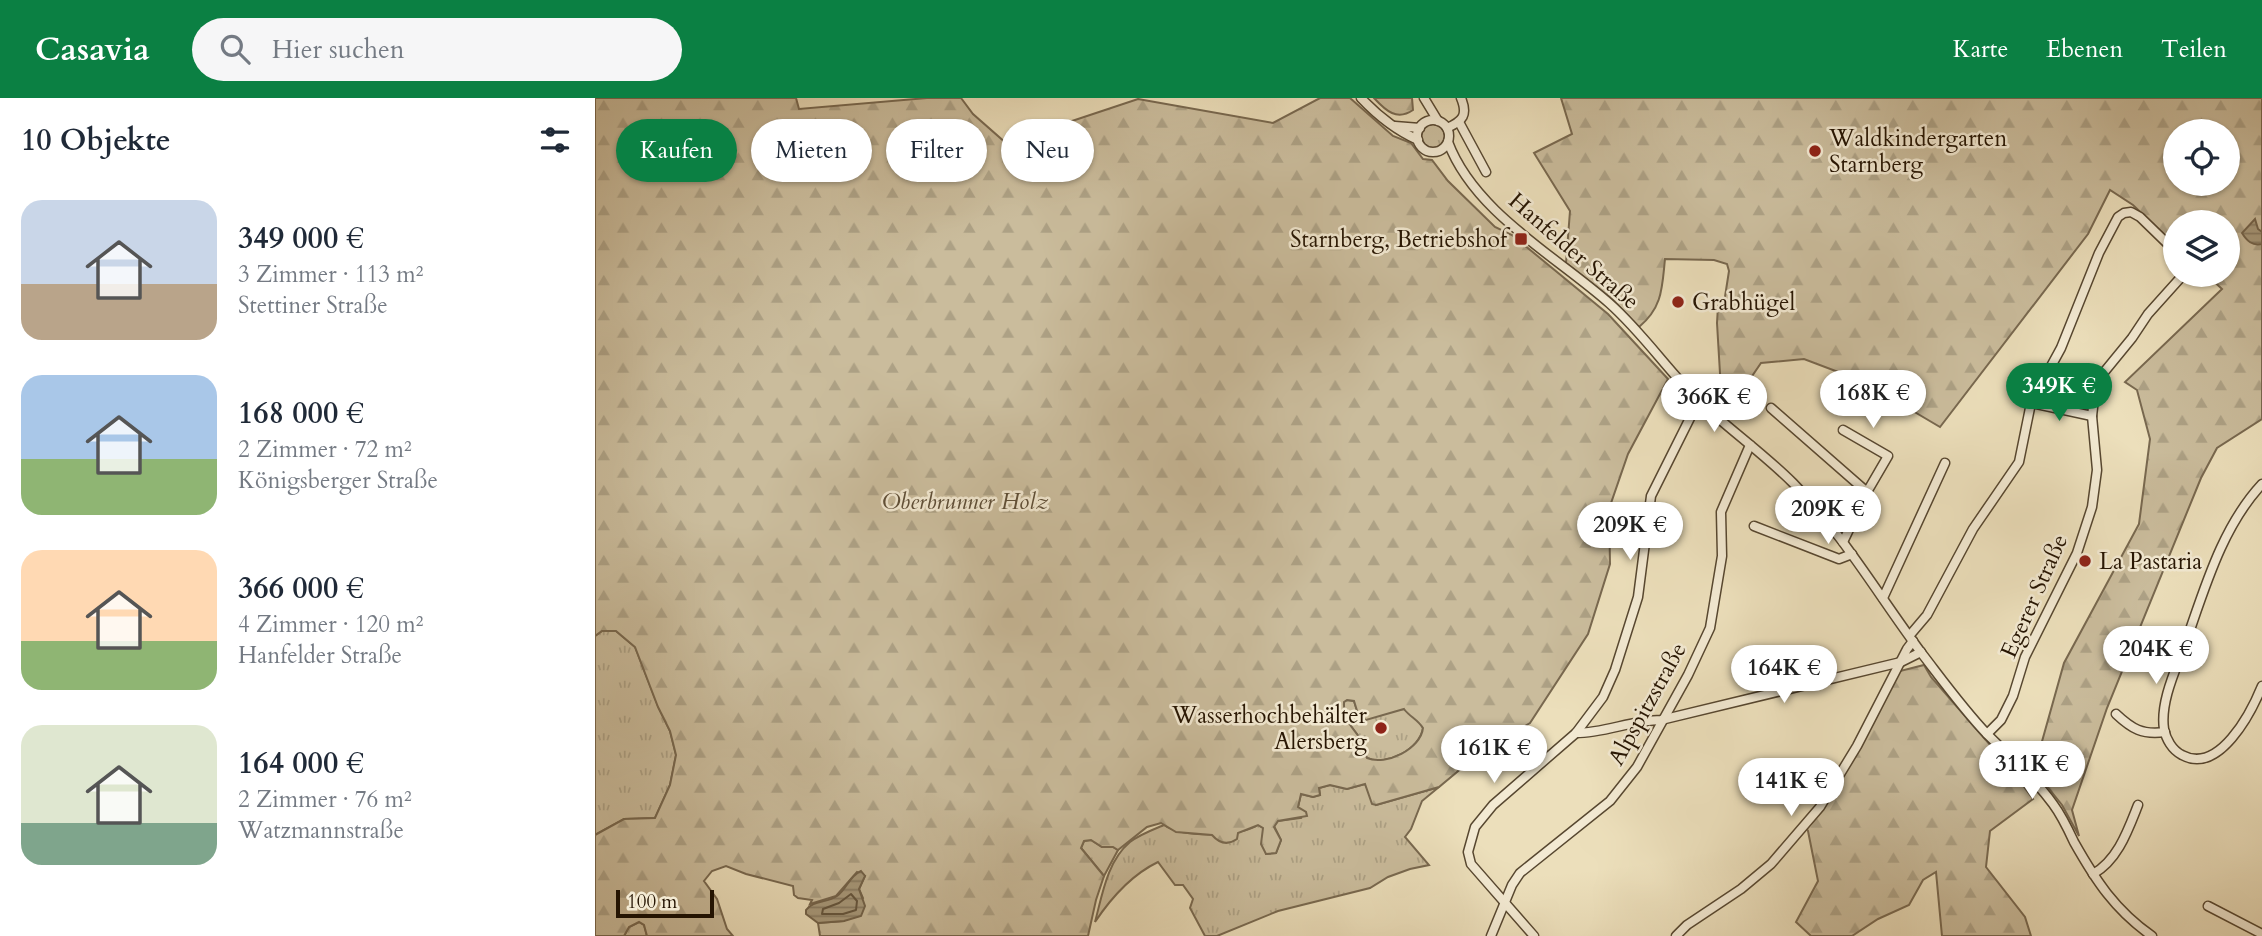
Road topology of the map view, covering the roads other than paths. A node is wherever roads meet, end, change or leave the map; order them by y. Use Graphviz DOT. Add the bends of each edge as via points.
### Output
graph roads {
  1 [pos="1361,98"];
  2 [pos="1424,98"];
  3 [pos="1461,98"];
  4 [pos="1439,121"];
  5 [pos="1459,122"];
  6 [pos="1392,126"];
  7 [pos="1421,126"];
  8 [pos="1447,128"];
  9 [pos="1418,140"];
  10 [pos="1448,142"];
  11 [pos="1438,151"];
  12 [pos="1461,168"];
  13 [pos="1486,172"];
  14 [pos="2163,239"];
  15 [pos="2172,287"];
  16 [pos="1699,400"];
  17 [pos="2031,402"];
  18 [pos="1772,408"];
  19 [pos="2092,416"];
  20 [pos="1843,430"];
  21 [pos="1750,445"];
  22 [pos="1945,463"];
  23 [pos="2262,484"];
  24 [pos="1867,492"];
  25 [pos="1754,526"];
  26 [pos="1843,541"];
  27 [pos="1852,554"];
  28 [pos="1883,598"];
  29 [pos="1912,638"];
  30 [pos="1921,652"];
  31 [pos="1901,662"];
  32 [pos="2262,686"];
  33 [pos="2116,714"];
  34 [pos="1661,720"];
  35 [pos="2165,732"];
  36 [pos="1576,733"];
  37 [pos="1987,734"];
  38 [pos="2138,804"];
  39 [pos="2093,874"];
  40 [pos="1505,904"];
  41 [pos="2208,906"];
  42 [pos="2262,934"];
  43 [pos="1491,936"];
  44 [pos="1534,936"];
  45 [pos="1676,936"];
  46 [pos="2152,936"];
  1 -- 6 [label="street"];
  2 -- 4 [label="street"];
  2 -- 7 [label="street"];
  3 -- 5 [label="street" via="1465,115"];
  4 -- 7 [label="street"];
  4 -- 8 [label="street"];
  5 -- 8 [label="street"];
  5 -- 13 [label="street"];
  6 -- 7 [label="street"];
  6 -- 9 [label="street"];
  7 -- 9 [label="street"];
  8 -- 10 [label="street"];
  9 -- 11 [label="street" via="1426,149"];
  10 -- 11 [label="street"];
  10 -- 12 [label="street, Hanfelder Straße"];
  11 -- 12 [label="street, Hanfelder Straße"];
  12 -- 16 [label="street, Hanfelder Straße" via="1530,242 1610,304"];
  14 -- 17 [label="street" via="2131,212 2118,217 2061,348"];
  15 -- 19 [label="street, Egerer Straße" via="2096,382"];
  16 -- 21 [label="street, Hanfelder Straße"];
  16 -- 36 [label="street" via="1651,496 1638,597 1615,670 1603,697"];
  17 -- 19 [label="street"];
  17 -- 29 [label="street" via="2019,463 1973,528"];
  18 -- 24 [label="street"];
  19 -- 37 [label="street, Egerer Straße" via="2097,470 2092,507 2077,554 2025,657 2013,696 2001,720"];
  20 -- 24 [label="street" via="1888,456"];
  21 -- 26 [label="street, Hanfelder Straße" via="1791,481"];
  21 -- 34 [label="street, Alpspitzstraße" via="1721,512 1722,556 1710,628"];
  22 -- 28 [label="street"];
  23 -- 35 [label="street" via="2237,520 2208,580 2167,697"];
  24 -- 26 [label="street"];
  25 -- 27 [label="street" via="1839,559"];
  26 -- 27 [label="street, Hanfelder Straße"];
  27 -- 28 [label="street, Hanfelder Straße"];
  28 -- 29 [label="street, Hanfelder Straße"];
  29 -- 30 [label="street, Hanfelder Straße"];
  29 -- 31 [label="street"];
  30 -- 31 [label="street"];
  30 -- 37 [label="street, Hanfelder Straße"];
  31 -- 34 [label="street"];
  31 -- 45 [label="street" via="1820,807 1771,864"];
  32 -- 35 [label="street" via="2239,730 2215,753 2191,758 2181,755"];
  33 -- 35 [label="street" via="2137,731"];
  34 -- 36 [label="street"];
  34 -- 40 [label="street, Alpspitzstraße" via="1637,767 1610,801 1520,873"];
  36 -- 40 [label="street" via="1493,805 1470,836 1471,864"];
  37 -- 39 [label="street, Hanfelder Straße" via="2055,806"];
  38 -- 39 [label="street" via="2108,863"];
  39 -- 46 [label="street, Hanfelder Straße" via="2111,901"];
  40 -- 43 [label="street, Alpspitzstraße"];
  40 -- 44 [label="street"];
  41 -- 42 [label="street"];
}
